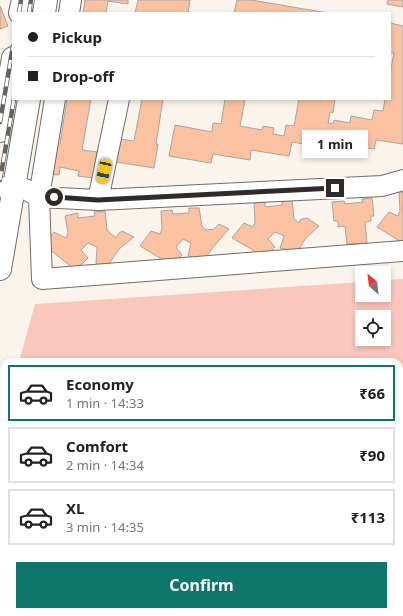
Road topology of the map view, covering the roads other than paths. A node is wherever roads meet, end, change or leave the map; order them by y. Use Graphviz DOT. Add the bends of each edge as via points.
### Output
graph roads {
  1 [pos="23,0"];
  2 [pos="46,0"];
  3 [pos="71,0"];
  4 [pos="20,12"];
  5 [pos="44,12"];
  6 [pos="69,12"];
  7 [pos="12,63"];
  8 [pos="29,100"];
  9 [pos="55,100"];
  10 [pos="119,100"];
  11 [pos="1,123"];
  12 [pos="403,180"];
  13 [pos="7,188"];
  14 [pos="38,196"];
  15 [pos="98,200"];
  16 [pos="403,251"];
  17 [pos="0,269"];
  1 -- 4 [label="main road"];
  2 -- 5 [label="main road"];
  3 -- 6 [label="street"];
  7 -- 11 [label="main road"];
  8 -- 13 [label="main road"];
  9 -- 14 [label="street"];
  10 -- 15 [label="street"];
  12 -- 15 [label="street" via="382,186"];
  13 -- 14 [label="street" via="25,189"];
  13 -- 17 [label="main road"];
  14 -- 15 [label="street"];
  14 -- 16 [label="street" via="42,279"];
}
